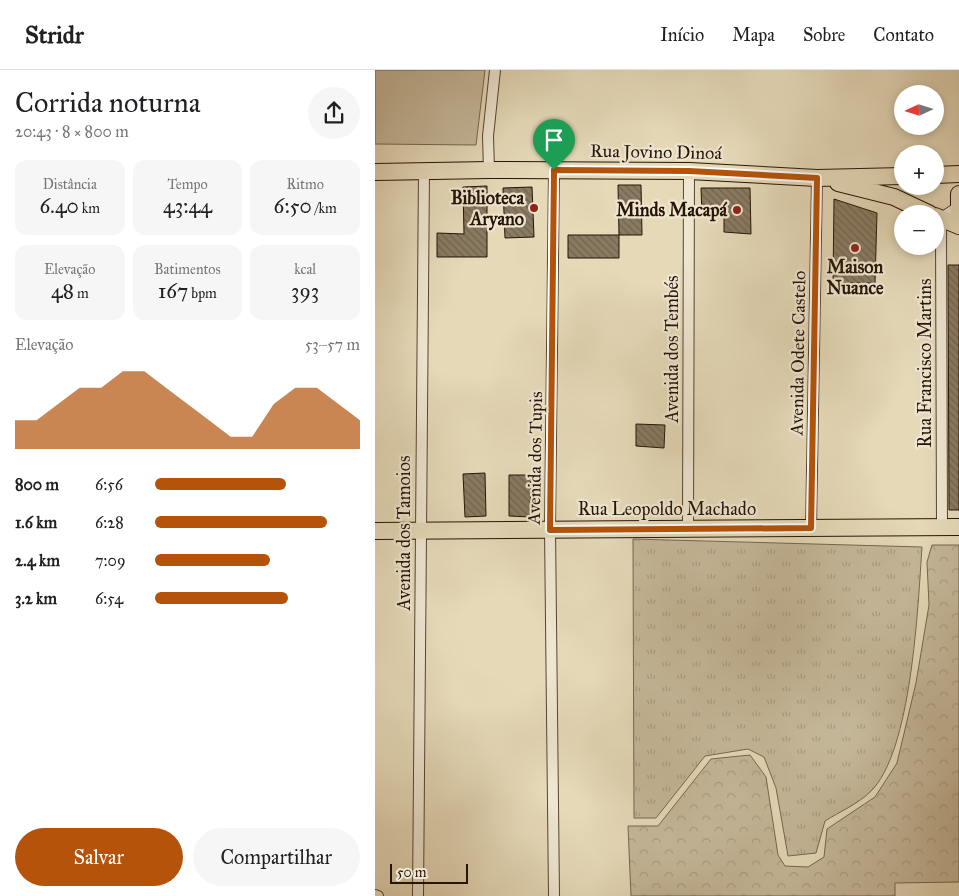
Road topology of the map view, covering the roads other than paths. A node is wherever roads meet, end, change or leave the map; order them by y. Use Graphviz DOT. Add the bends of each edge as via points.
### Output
graph roads {
  1 [pos="495,70"];
  2 [pos="489,170"];
  3 [pos="554,170"];
  4 [pos="424,171"];
  5 [pos="689,171"];
  6 [pos="375,172"];
  7 [pos="959,174"];
  8 [pos="944,175"];
  9 [pos="894,176"];
  10 [pos="817,178"];
  11 [pos="911,205"];
  12 [pos="959,205"];
  13 [pos="944,212"];
  14 [pos="944,219"];
  15 [pos="959,226"];
  16 [pos="937,255"];
  17 [pos="688,527"];
  18 [pos="942,527"];
  19 [pos="959,527"];
  20 [pos="811,528"];
  21 [pos="420,530"];
  22 [pos="550,530"];
  23 [pos="375,531"];
  24 [pos="418,896"];
  25 [pos="554,896"];
  1 -- 2 [label="street" via="488,136"];
  2 -- 3 [label="main road, Rua Jovino Dinoá"];
  2 -- 4 [label="main road, Rua Jovino Dinoá"];
  3 -- 5 [label="main road, Rua Jovino Dinoá"];
  3 -- 22 [label="street, Avenida dos Tupis"];
  4 -- 6 [label="main road, Rua Jovino Dinoá"];
  4 -- 21 [label="street, Avenida dos Tamoios"];
  5 -- 10 [label="main road, Rua Jovino Dinoá"];
  5 -- 17 [label="street, Avenida dos Tembés"];
  7 -- 8 [label="main road"];
  9 -- 10 [label="main road, Rua Jovino Dinoá"];
  10 -- 11 [label="main road, Rua Jovino Dinoá"];
  10 -- 20 [label="street, Avenida Odete Castelo"];
  12 -- 13 [label="street"];
  14 -- 15 [label="main road, Rua Jovino Dinoá"];
  16 -- 18 [label="street, Rua Francisco Martins"];
  17 -- 20 [label="main road, Rua Leopoldo Machado"];
  17 -- 22 [label="main road, Rua Leopoldo Machado"];
  18 -- 19 [label="main road, Rua Leopoldo Machado"];
  18 -- 20 [label="main road, Rua Leopoldo Machado"];
  21 -- 22 [label="main road, Rua Leopoldo Machado"];
  21 -- 23 [label="main road, Rua Leopoldo Machado"];
  21 -- 24 [label="street, Avenida dos Tamoios"];
  22 -- 25 [label="street, Avenida dos Tupis"];
}
